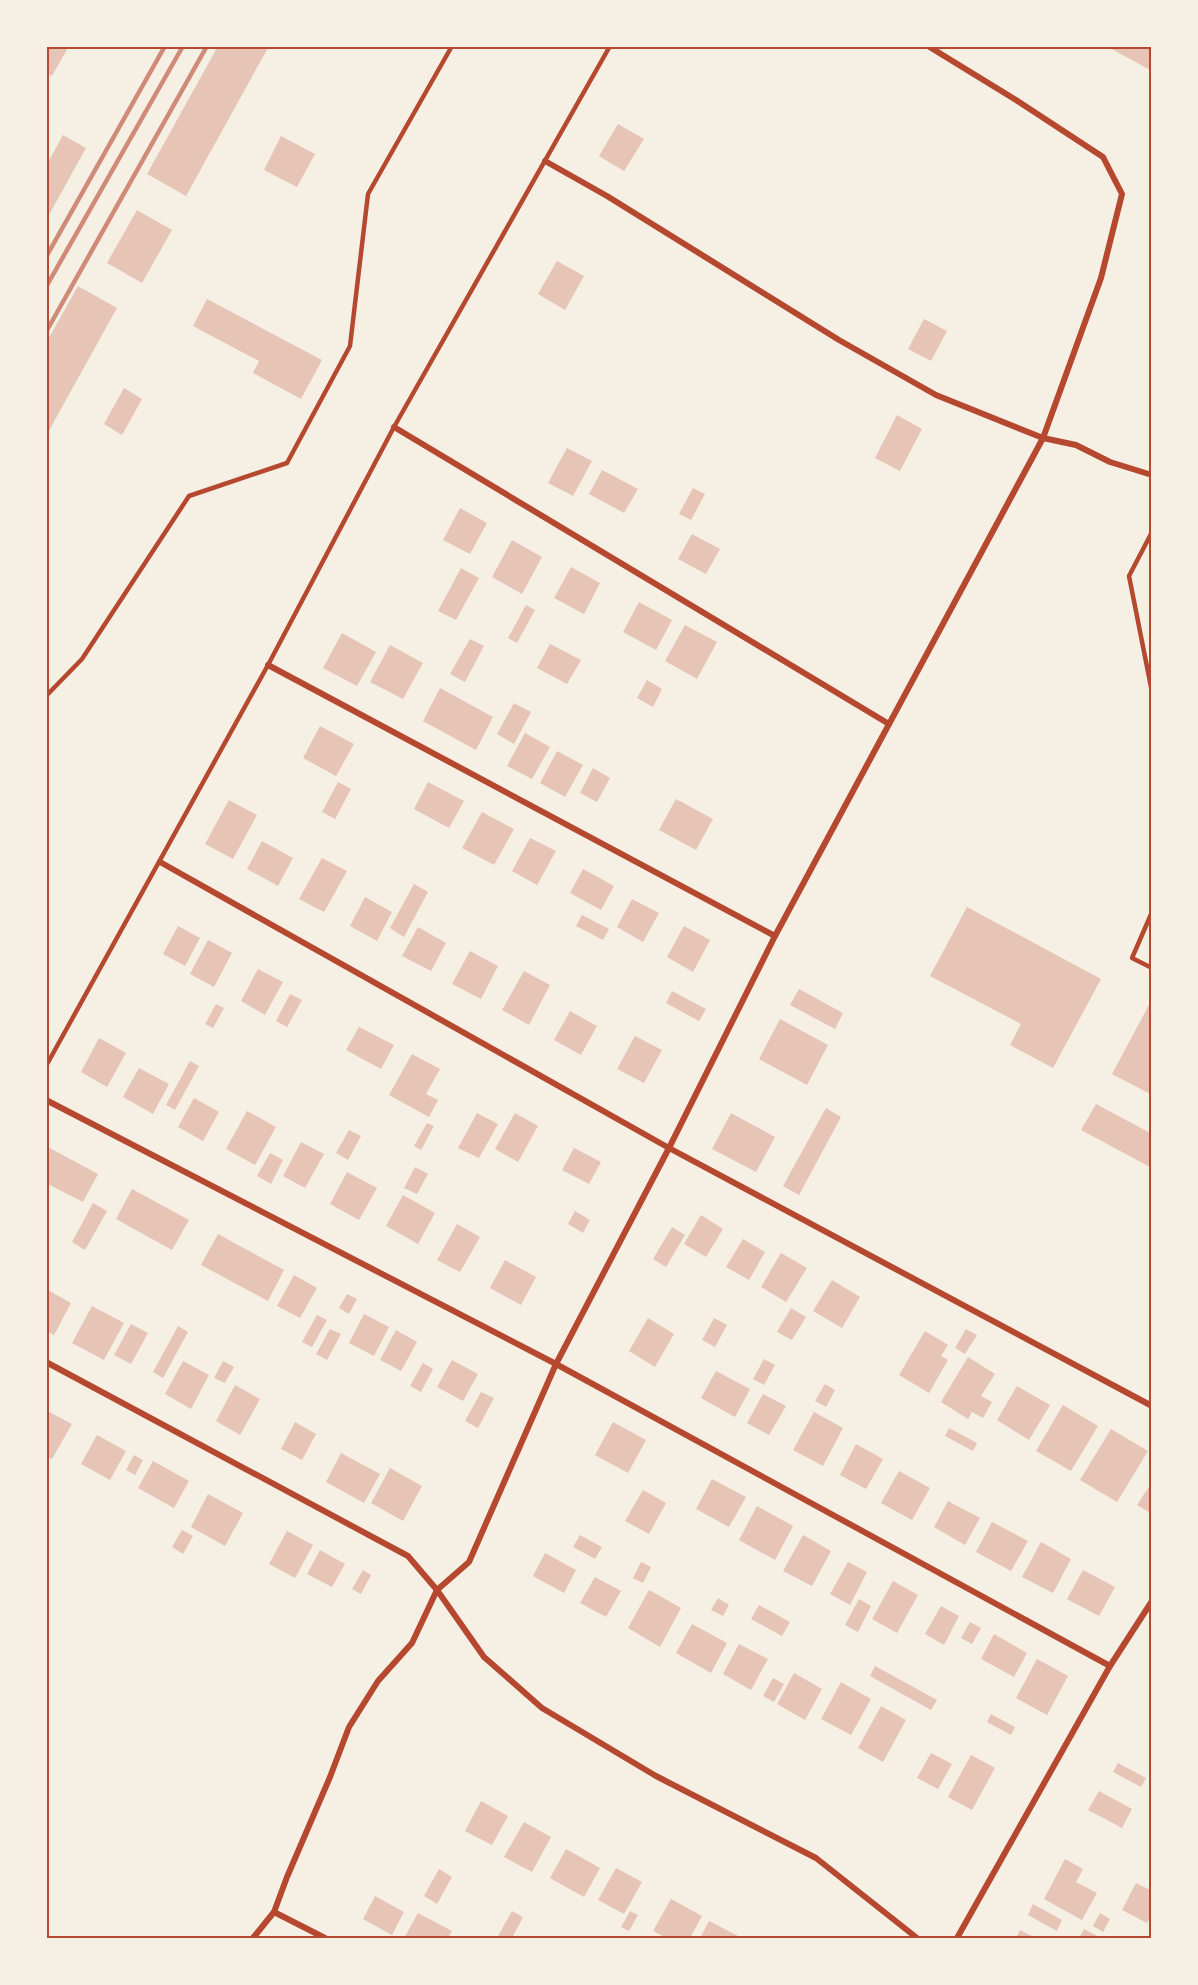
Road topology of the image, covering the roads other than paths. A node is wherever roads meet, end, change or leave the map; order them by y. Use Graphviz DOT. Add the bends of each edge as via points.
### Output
graph roads {
  1 [pos="452,46"];
  2 [pos="610,46"];
  3 [pos="928,46"];
  4 [pos="545,161"];
  5 [pos="394,427"];
  6 [pos="1043,438"];
  7 [pos="1152,475"];
  8 [pos="1152,532"];
  9 [pos="268,665"];
  10 [pos="1152,692"];
  11 [pos="46,696"];
  12 [pos="889,724"];
  13 [pos="160,862"];
  14 [pos="1152,912"];
  15 [pos="775,936"];
  16 [pos="1152,968"];
  17 [pos="46,1066"];
  18 [pos="46,1100"];
  19 [pos="669,1148"];
  20 [pos="46,1362"];
  21 [pos="556,1364"];
  22 [pos="1152,1406"];
  23 [pos="437,1590"];
  24 [pos="1152,1600"];
  25 [pos="1110,1666"];
  26 [pos="274,1912"];
  27 [pos="253,1938"];
  28 [pos="325,1938"];
  29 [pos="917,1938"];
  30 [pos="957,1938"];
  1 -- 11 [label="lane" via="368,194 350,346 287,463 189,496 82,659"];
  2 -- 4 [label="lane"];
  3 -- 6 [label="street" via="1103,157 1122,194 1101,278"];
  4 -- 5 [label="lane"];
  4 -- 6 [label="street" via="936,395"];
  5 -- 9 [label="lane"];
  5 -- 12 [label="street"];
  6 -- 7 [label="street" via="1076,445 1110,462"];
  6 -- 12 [label="street"];
  8 -- 10 [label="lane" via="1129,576"];
  9 -- 13 [label="lane"];
  9 -- 15 [label="street"];
  12 -- 15 [label="street"];
  13 -- 17 [label="lane"];
  13 -- 19 [label="street"];
  14 -- 16 [label="lane" via="1132,958"];
  15 -- 19 [label="street"];
  18 -- 21 [label="street"];
  19 -- 21 [label="street"];
  19 -- 22 [label="street"];
  20 -- 23 [label="street" via="408,1556"];
  21 -- 23 [label="street" via="469,1562"];
  21 -- 25 [label="street"];
  23 -- 26 [label="street" via="412,1643 378,1681 349,1727"];
  23 -- 29 [label="street" via="483,1657 542,1708 656,1776 816,1858"];
  24 -- 25 [label="street"];
  25 -- 30 [label="street"];
  26 -- 27 [label="street"];
  26 -- 28 [label="street"];
}
